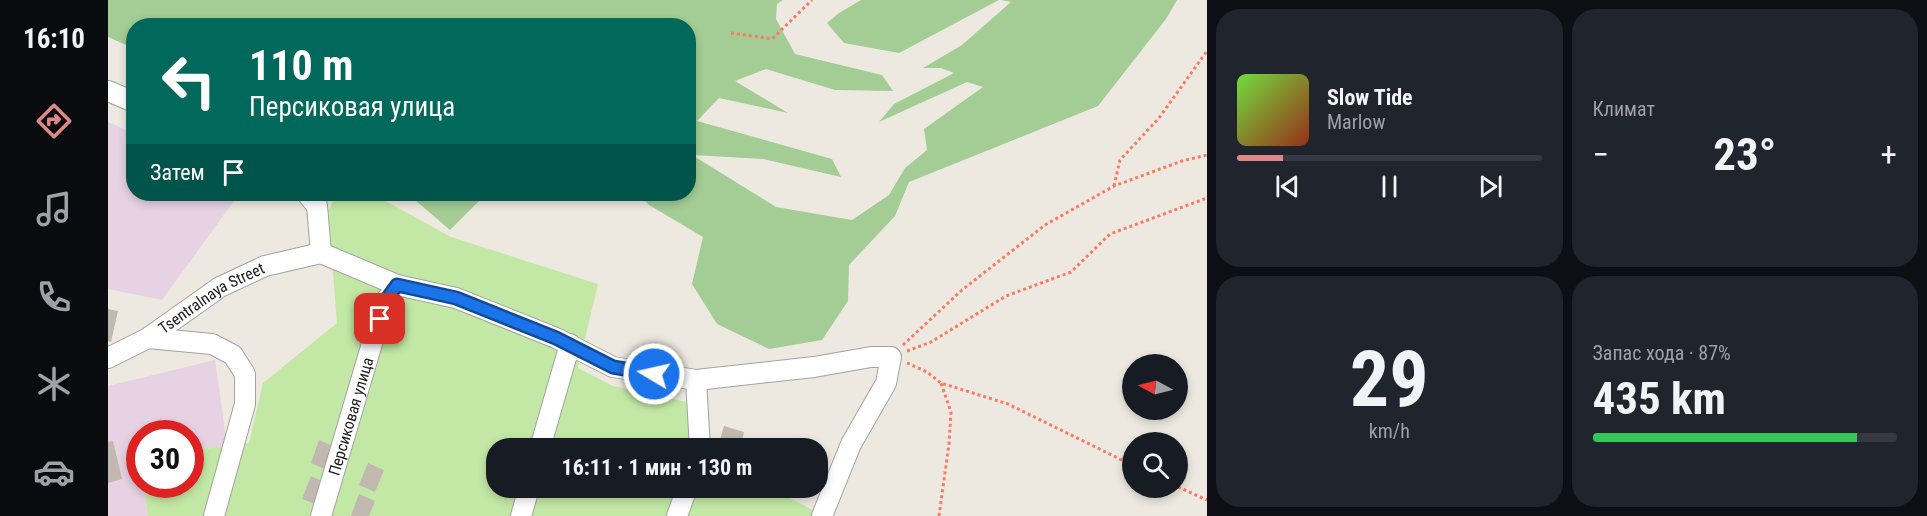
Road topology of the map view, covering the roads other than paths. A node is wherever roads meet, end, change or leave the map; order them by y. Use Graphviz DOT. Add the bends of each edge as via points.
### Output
graph roads {
  1 [pos="108,91"];
  2 [pos="126,99"];
  3 [pos="312,201"];
  4 [pos="321,254"];
  5 [pos="397,285"];
  6 [pos="148,338"];
  7 [pos="570,344"];
  8 [pos="108,358"];
  9 [pos="696,380"];
  10 [pos="543,438"];
  11 [pos="699,438"];
  12 [pos="526,498"];
  13 [pos="683,498"];
  14 [pos="214,516"];
  15 [pos="321,516"];
  16 [pos="521,516"];
  17 [pos="677,516"];
  18 [pos="822,516"];
  1 -- 2 [label="street"];
  3 -- 4 [label="street"];
  4 -- 5 [label="street"];
  4 -- 6 [label="street, Tsentralnaya Street" via="265,266 229,283"];
  5 -- 7 [label="street" via="456,298"];
  5 -- 15 [label="street, Персиковая улица" via="384,303"];
  6 -- 8 [label="street, Tsentralnaya Street"];
  6 -- 14 [label="street" via="212,344 233,355 245,374 245,404"];
  7 -- 9 [label="street" via="613,367"];
  7 -- 10 [label="street"];
  9 -- 11 [label="street"];
  9 -- 18 [label="street" via="891,357 886,383 851,444"];
  12 -- 16 [label="street"];
  13 -- 17 [label="street"];
}
